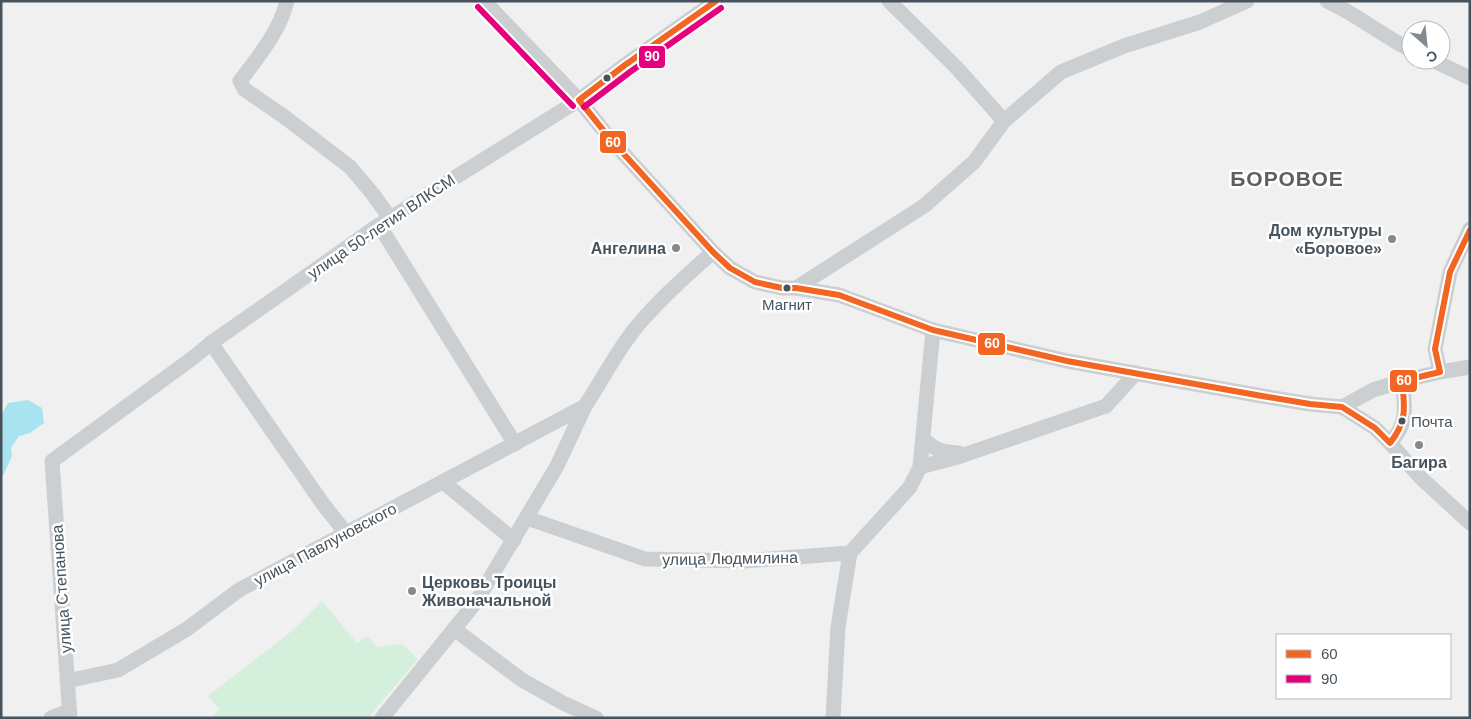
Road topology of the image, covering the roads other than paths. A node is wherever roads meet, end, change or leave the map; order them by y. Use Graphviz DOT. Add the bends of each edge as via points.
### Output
graph roads {
  1 [pos="287,1"];
  2 [pos="484,1"];
  3 [pos="716,1"];
  4 [pos="889,1"];
  5 [pos="1247,1"];
  6 [pos="1326,1"];
  7 [pos="1345,5"];
  8 [pos="1401,45"];
  9 [pos="1451,69"];
  10 [pos="1470,78"];
  11 [pos="579,100"];
  12 [pos="1004,121"];
  13 [pos="384,222"];
  14 [pos="1470,229"];
  15 [pos="713,252"];
  16 [pos="796,288"];
  17 [pos="933,330"];
  18 [pos="211,343"];
  19 [pos="1470,367"];
  20 [pos="1440,372"];
  21 [pos="1136,374"];
  22 [pos="1402,381"];
  23 [pos="585,406"];
  24 [pos="1342,407"];
  25 [pos="923,439"];
  26 [pos="1390,443"];
  27 [pos="515,444"];
  28 [pos="968,453"];
  29 [pos="52,461"];
  30 [pos="920,467"];
  31 [pos="443,482"];
  32 [pos="527,518"];
  33 [pos="1470,523"];
  34 [pos="346,533"];
  35 [pos="514,540"];
  36 [pos="850,553"];
  37 [pos="454,629"];
  38 [pos="67,681"];
  39 [pos="70,714"];
  40 [pos="51,718"];
  41 [pos="382,718"];
  42 [pos="596,718"];
  43 [pos="834,718"];
  1 -- 13 [label="street" via="276,29 240,81 244,89 350,167 372,193"];
  2 -- 11 [label="street"];
  3 -- 11 [label="street, улица 50-летия ВЛКСМ"];
  4 -- 12 [label="street" via="956,67"];
  5 -- 12 [label="street" via="1200,22 1124,46 1061,72"];
  6 -- 7 [label="street"];
  7 -- 8 [label="street"];
  9 -- 10 [label="street"];
  11 -- 13 [label="street, улица 50-летия ВЛКСМ"];
  11 -- 15 [label="street"];
  12 -- 16 [label="street" via="974,162 924,206"];
  13 -- 18 [label="street, улица 50-летия ВЛКСМ"];
  13 -- 27 [label="street"];
  14 -- 20 [label="street" via="1450,272 1434,348"];
  15 -- 16 [label="street" via="730,268 755,282"];
  15 -- 23 [label="street" via="638,326 616,354"];
  16 -- 17 [label="street" via="839,296"];
  17 -- 21 [label="street"];
  17 -- 25 [label="street"];
  18 -- 29 [label="street, улица 50-летия ВЛКСМ"];
  18 -- 34 [label="street"];
  19 -- 20 [label="street"];
  20 -- 22 [label="street"];
  21 -- 24 [label="street"];
  21 -- 28 [label="street" via="1106,406"];
  22 -- 24 [label="street" via="1373,390"];
  22 -- 26 [label="street" via="1404,419"];
  23 -- 27 [label="street, улица Павлуновского"];
  23 -- 32 [label="street" via="557,466"];
  24 -- 26 [label="street" via="1375,428"];
  25 -- 28 [label="street" via="945,452"];
  25 -- 30 [label="street"];
  26 -- 33 [label="street" via="1421,478"];
  27 -- 31 [label="street, улица Павлуновского"];
  28 -- 30 [label="street"];
  29 -- 38 [label="street, улица Степанова"];
  30 -- 36 [label="street" via="910,487"];
  31 -- 34 [label="street, улица Павлуновского"];
  31 -- 35 [label="street"];
  32 -- 35 [label="street"];
  32 -- 36 [label="street, улица Людмилина" via="645,559 744,561"];
  34 -- 38 [label="street, улица Павлуновского" via="239,590 187,629 118,670"];
  35 -- 37 [label="street" via="476,602"];
  36 -- 43 [label="street" via="838,627"];
  37 -- 41 [label="street"];
  37 -- 42 [label="street" via="522,680"];
  38 -- 39 [label="street, улица Степанова"];
  39 -- 40 [label="street"];
}
